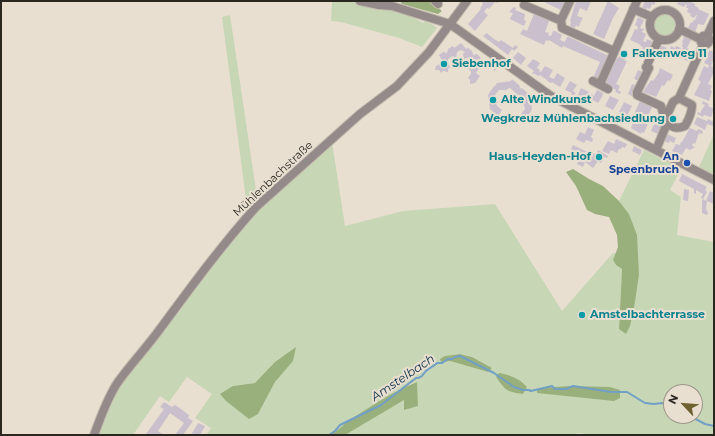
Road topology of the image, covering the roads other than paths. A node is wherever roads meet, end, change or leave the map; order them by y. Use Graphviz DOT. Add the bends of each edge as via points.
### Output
graph roads {
  1 [pos="360,1"];
  2 [pos="467,1"];
  3 [pos="570,1"];
  4 [pos="393,4"];
  5 [pos="524,4"];
  6 [pos="635,5"];
  7 [pos="652,18"];
  8 [pos="561,20"];
  9 [pos="714,21"];
  10 [pos="450,24"];
  11 [pos="679,29"];
  12 [pos="659,39"];
  13 [pos="706,42"];
  14 [pos="614,52"];
  15 [pos="608,89"];
  16 [pos="679,98"];
  17 [pos="667,115"];
  18 [pos="667,124"];
  19 [pos="656,150"];
  20 [pos="714,180"];
  21 [pos="94,435"];
  1 -- 4 [label="street" via="379,5"];
  2 -- 10 [label="street, Mühlenbachstraße"];
  3 -- 8 [label="street"];
  4 -- 10 [label="street"];
  5 -- 8 [label="street"];
  6 -- 7 [label="street"];
  6 -- 14 [label="street"];
  7 -- 11 [label="street" via="660,11 671,12 679,20"];
  7 -- 12 [label="street" via="651,31 653,36"];
  8 -- 14 [label="street" via="562,28"];
  9 -- 13 [label="street"];
  10 -- 19 [label="street" via="551,96"];
  10 -- 21 [label="street, Mühlenbachstraße" via="429,52 397,86 360,114 256,207 242,223 202,270 154,338 118,383"];
  11 -- 12 [label="street" via="672,38"];
  11 -- 13 [label="street"];
  12 -- 17 [label="street" via="637,95 661,106 663,113"];
  13 -- 16 [label="street"];
  14 -- 15 [label="street" via="596,83"];
  16 -- 17 [label="street" via="673,102"];
  16 -- 18 [label="street" via="692,105 689,118 685,126 680,128"];
  17 -- 18 [label="street"];
  18 -- 19 [label="street"];
  19 -- 20 [label="street"];
}
